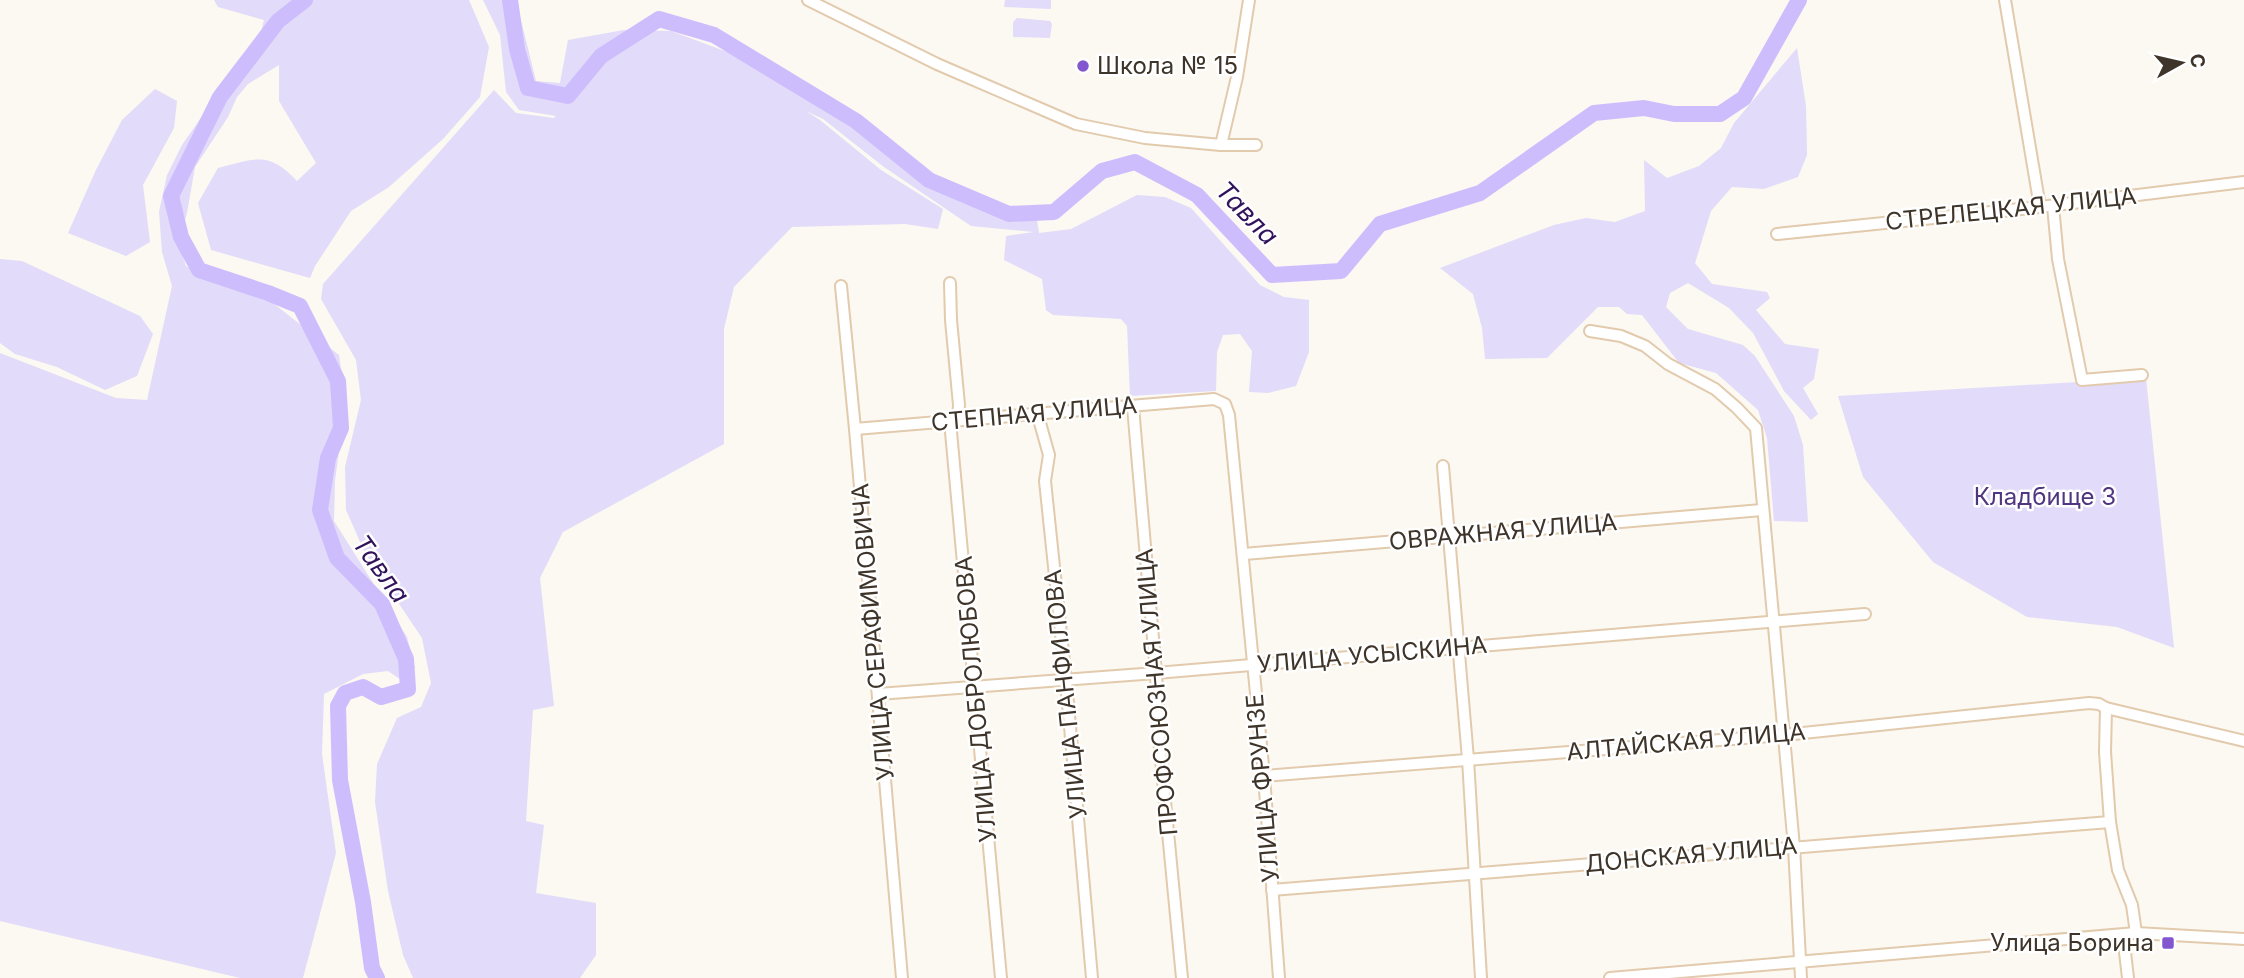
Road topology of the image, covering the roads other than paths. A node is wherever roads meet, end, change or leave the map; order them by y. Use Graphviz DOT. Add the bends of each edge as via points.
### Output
graph roads {
  1 [pos="808,0"];
  2 [pos="1249,0"];
  3 [pos="2005,0"];
  4 [pos="827,4"];
  5 [pos="1221,145"];
  6 [pos="1256,145"];
  7 [pos="2244,182"];
  8 [pos="2053,206"];
  9 [pos="2040,207"];
  10 [pos="1777,234"];
  11 [pos="950,284"];
  12 [pos="841,286"];
  13 [pos="1590,331"];
  14 [pos="2142,376"];
  15 [pos="1214,399"];
  16 [pos="1133,407"];
  17 [pos="1040,412"];
  18 [pos="954,421"];
  19 [pos="855,429"];
  20 [pos="1443,466"];
  21 [pos="1762,510"];
  22 [pos="1449,536"];
  23 [pos="1244,554"];
  24 [pos="1865,614"];
  25 [pos="1773,621"];
  26 [pos="1459,648"];
  27 [pos="1253,665"];
  28 [pos="1156,673"];
  29 [pos="1066,681"];
  30 [pos="974,687"];
  31 [pos="878,694"];
  32 [pos="2106,708"];
  33 [pos="1784,735"];
  34 [pos="2244,741"];
  35 [pos="1468,759"];
  36 [pos="1264,776"];
  37 [pos="2110,822"];
  38 [pos="1794,847"];
  39 [pos="1475,873"];
  40 [pos="1272,890"];
  41 [pos="2136,933"];
  42 [pos="2123,934"];
  43 [pos="2244,939"];
  44 [pos="1800,962"];
  45 [pos="902,978"];
  46 [pos="1001,978"];
  47 [pos="1093,978"];
  48 [pos="1182,978"];
  49 [pos="1279,978"];
  50 [pos="1481,978"];
  51 [pos="1610,978"];
  52 [pos="1801,978"];
  53 [pos="2128,978"];
  1 -- 4 [label="street"];
  2 -- 5 [label="street"];
  3 -- 9 [label="street"];
  4 -- 5 [label="street" via="937,64 1076,124 1144,138"];
  5 -- 6 [label="street"];
  7 -- 8 [label="street, СТРЕЛЕЦКАЯ УЛИЦА"];
  8 -- 9 [label="street, СТРЕЛЕЦКАЯ УЛИЦА"];
  8 -- 14 [label="street" via="2058,259 2082,380"];
  9 -- 10 [label="street, СТРЕЛЕЦКАЯ УЛИЦА"];
  11 -- 18 [label="street, УЛИЦА ДОБРОЛЮБОВА" via="960,405"];
  12 -- 19 [label="street, УЛИЦА СЕРАФИМОВИЧА"];
  13 -- 21 [label="street" via="1645,346 1737,408 1756,428"];
  15 -- 16 [label="street, СТЕПНАЯ УЛИЦА"];
  15 -- 23 [label="street, УЛИЦА ФРУНЗЕ" via="1228,408"];
  16 -- 17 [label="street, СТЕПНАЯ УЛИЦА"];
  16 -- 28 [label="street, ПРОФСОЮЗНАЯ УЛИЦА"];
  17 -- 18 [label="street, СТЕПНАЯ УЛИЦА"];
  17 -- 29 [label="street, УЛИЦА ПАНФИЛОВА" via="1049,454 1045,481"];
  18 -- 19 [label="street, СТЕПНАЯ УЛИЦА"];
  18 -- 30 [label="street, УЛИЦА ДОБРОЛЮБОВА"];
  19 -- 31 [label="street, УЛИЦА СЕРАФИМОВИЧА"];
  20 -- 22 [label="street"];
  21 -- 22 [label="street, ОВРАЖНАЯ УЛИЦА"];
  21 -- 25 [label="street"];
  22 -- 23 [label="street, ОВРАЖНАЯ УЛИЦА"];
  22 -- 26 [label="street"];
  23 -- 27 [label="street, УЛИЦА ФРУНЗЕ"];
  24 -- 25 [label="street, УЛИЦА УСЫСКИНА"];
  25 -- 26 [label="street, УЛИЦА УСЫСКИНА"];
  25 -- 33 [label="street"];
  26 -- 27 [label="street, УЛИЦА УСЫСКИНА"];
  26 -- 35 [label="street"];
  27 -- 28 [label="street, УЛИЦА УСЫСКИНА"];
  27 -- 36 [label="street, УЛИЦА ФРУНЗЕ"];
  28 -- 29 [label="street, УЛИЦА УСЫСКИНА"];
  28 -- 48 [label="street, ПРОФСОЮЗНАЯ УЛИЦА"];
  29 -- 30 [label="street, УЛИЦА УСЫСКИНА"];
  29 -- 47 [label="street, УЛИЦА ПАНФИЛОВА"];
  30 -- 31 [label="street, УЛИЦА УСЫСКИНА"];
  30 -- 46 [label="street, УЛИЦА ДОБРОЛЮБОВА"];
  31 -- 45 [label="street, УЛИЦА СЕРАФИМОВИЧА"];
  32 -- 33 [label="street, АЛТАЙСКАЯ УЛИЦА" via="2089,703"];
  32 -- 34 [label="street, АЛТАЙСКАЯ УЛИЦА"];
  32 -- 37 [label="street"];
  33 -- 35 [label="street, АЛТАЙСКАЯ УЛИЦА"];
  33 -- 38 [label="street"];
  35 -- 36 [label="street, АЛТАЙСКАЯ УЛИЦА"];
  35 -- 39 [label="street"];
  36 -- 40 [label="street, УЛИЦА ФРУНЗЕ"];
  37 -- 38 [label="street, ДОНСКАЯ УЛИЦА"];
  37 -- 41 [label="street"];
  38 -- 39 [label="street, ДОНСКАЯ УЛИЦА"];
  38 -- 44 [label="street"];
  39 -- 40 [label="street, ДОНСКАЯ УЛИЦА"];
  39 -- 50 [label="street"];
  40 -- 49 [label="street, УЛИЦА ФРУНЗЕ"];
  41 -- 42 [label="street"];
  41 -- 43 [label="street"];
  42 -- 44 [label="street"];
  42 -- 53 [label="street"];
  44 -- 51 [label="street"];
  44 -- 52 [label="street"];
}
